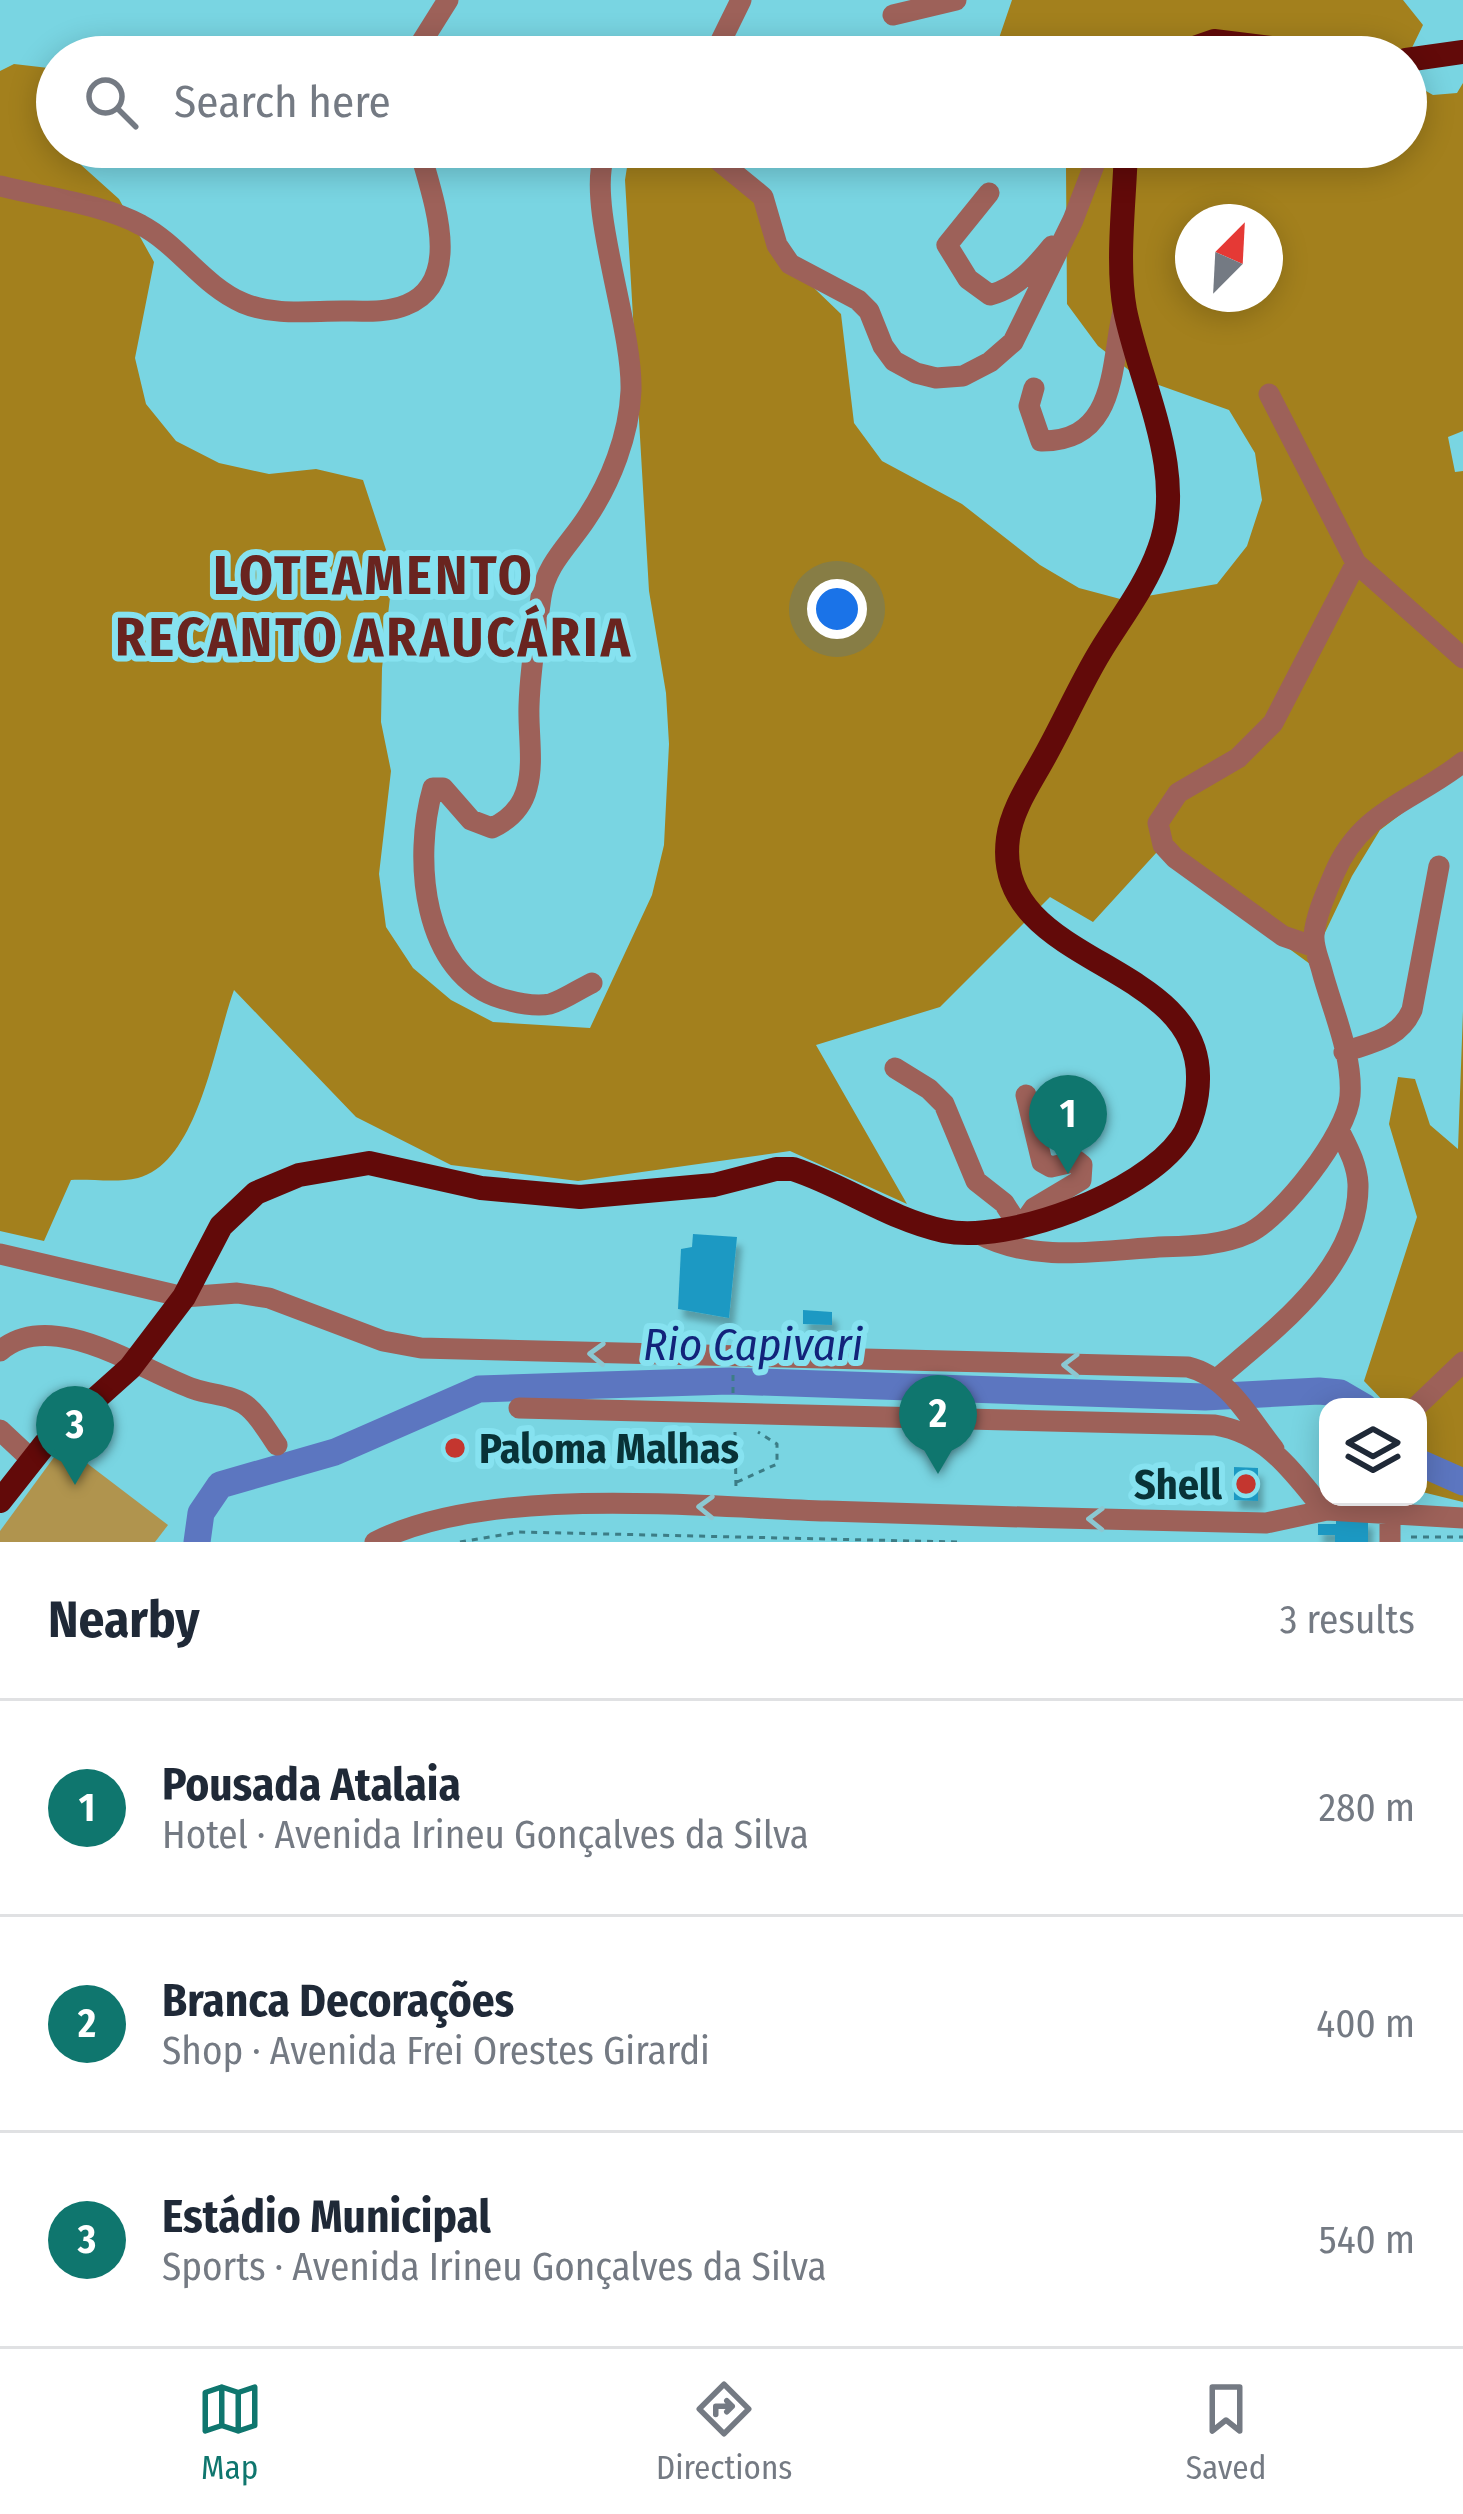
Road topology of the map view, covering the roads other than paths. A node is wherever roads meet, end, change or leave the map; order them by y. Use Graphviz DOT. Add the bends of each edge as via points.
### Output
graph roads {
  1 [pos="448,0"];
  2 [pos="741,0"];
  3 [pos="956,0"];
  4 [pos="893,15"];
  5 [pos="425,36"];
  6 [pos="723,36"];
  7 [pos="1463,52"];
  8 [pos="1427,58"];
  9 [pos="424,168"];
  10 [pos="603,168"];
  11 [pos="728,168"];
  12 [pos="1093,168"];
  13 [pos="1126,168"];
  14 [pos="0,186"];
  15 [pos="989,193"];
  16 [pos="1073,220"];
  17 [pos="1124,307"];
  18 [pos="1034,388"];
  19 [pos="1269,394"];
  20 [pos="1356,563"];
  21 [pos="1463,658"];
  22 [pos="1463,762"];
  23 [pos="1439,866"];
  24 [pos="1315,947"];
  25 [pos="592,983"];
  26 [pos="1344,1052"];
  27 [pos="895,1068"];
  28 [pos="1026,1095"];
  29 [pos="1339,1130"];
  30 [pos="1020,1228"];
  31 [pos="979,1234"];
  32 [pos="0,1254"];
  33 [pos="184,1297"];
  34 [pos="0,1351"];
  35 [pos="136,1360"];
  36 [pos="1463,1362"];
  37 [pos="1221,1381"];
  38 [pos="1425,1398"];
  39 [pos="519,1408"];
  40 [pos="0,1430"];
  41 [pos="277,1444"];
  42 [pos="1274,1449"];
  43 [pos="31,1459"];
  44 [pos="1319,1496"];
  45 [pos="0,1501"];
  46 [pos="1329,1506"];
  47 [pos="1463,1518"];
  48 [pos="1388,1522"];
  49 [pos="1266,1533"];
  50 [pos="374,1542"];
  1 -- 5 [label="street"];
  2 -- 6 [label="street"];
  3 -- 4 [label="street"];
  7 -- 8 [label="main road"];
  9 -- 14 [label="street" via="441,247 437,269 424,294 384,310 275,312 242,302 140,223"];
  10 -- 25 [label="street" via="630,353 620,446 605,490 543,583 520,805 492,828 434,788 424,882 434,929 452,965 474,985 521,1004 550,1004"];
  11 -- 16 [label="street" via="763,197 790,264 858,300 894,361 936,377 962,376 1013,342"];
  12 -- 16 [label="street"];
  13 -- 17 [label="main road"];
  15 -- 16 [label="street" via="947,245 968,279 990,295 1030,273"];
  17 -- 18 [label="street" via="1112,387 1082,429 1041,441 1030,406"];
  17 -- 30 [label="main road" via="1159,438 1167,517 1160,549 1017,807 1007,860 1029,910 1052,934 1146,989 1187,1032 1198,1082 1189,1124 1159,1162 1076,1209"];
  19 -- 20 [label="street"];
  20 -- 21 [label="street"];
  20 -- 24 [label="street" via="1262,736 1178,794 1158,823 1175,858 1283,936"];
  22 -- 24 [label="street" via="1373,818 1345,853 1319,914"];
  23 -- 26 [label="street" via="1406,1023 1395,1035"];
  24 -- 26 [label="street"];
  26 -- 29 [label="street" via="1351,1095"];
  27 -- 30 [label="street" via="944,1104 976,1181"];
  28 -- 30 [label="street" via="1042,1162 1077,1161 1083,1175 1034,1208"];
  29 -- 31 [label="street" via="1269,1219 1232,1239 1030,1252"];
  29 -- 37 [label="street" via="1358,1183 1354,1221 1317,1284"];
  30 -- 31 [label="main road"];
  31 -- 33 [label="main road" via="912,1222 793,1169 580,1197 354,1164 256,1193 221,1226"];
  32 -- 33 [label="street"];
  33 -- 35 [label="main road"];
  37 -- 33 [label="street, one-way" via="1188,1367 422,1348 268,1298"];
  34 -- 35 [label="street" via="15,1338 50,1337"];
  35 -- 41 [label="street" via="240,1402"];
  35 -- 43 [label="main road"];
  36 -- 38 [label="street"];
  37 -- 42 [label="street"];
  39 -- 42 [label="street" via="1215,1425"];
  40 -- 43 [label="street"];
  42 -- 44 [label="street"];
  43 -- 45 [label="main road"];
  46 -- 48 [label="street"];
  46 -- 49 [label="street"];
  47 -- 48 [label="street"];
  49 -- 50 [label="street, one-way" via="736,1508 509,1507 434,1518"];
}
